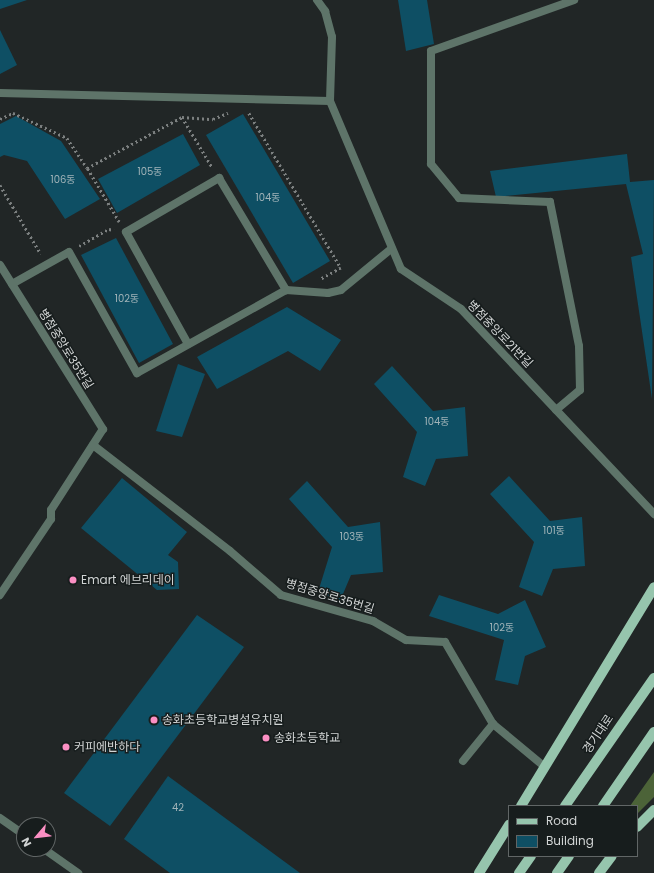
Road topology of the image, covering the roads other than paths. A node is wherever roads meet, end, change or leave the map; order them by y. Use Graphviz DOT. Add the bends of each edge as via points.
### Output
graph roads {
  1 [pos="317,0"];
  2 [pos="574,0"];
  3 [pos="0,93"];
  4 [pos="330,101"];
  5 [pos="391,249"];
  6 [pos="0,265"];
  7 [pos="12,284"];
  8 [pos="286,290"];
  9 [pos="188,344"];
  10 [pos="556,410"];
  11 [pos="93,445"];
  12 [pos="654,514"];
  13 [pos="654,587"];
  14 [pos="0,595"];
  15 [pos="654,678"];
  16 [pos="493,724"];
  17 [pos="654,732"];
  18 [pos="464,761"];
  19 [pos="545,767"];
  20 [pos="522,805"];
  21 [pos="566,805"];
  22 [pos="604,805"];
  23 [pos="654,810"];
  24 [pos="0,818"];
  25 [pos="638,826"];
  26 [pos="508,827"];
  27 [pos="16,829"];
  28 [pos="55,857"];
  29 [pos="530,857"];
  30 [pos="568,857"];
  31 [pos="611,857"];
  32 [pos="78,873"];
  33 [pos="479,873"];
  34 [pos="519,873"];
  35 [pos="558,873"];
  36 [pos="599,873"];
  1 -- 4 [label="street, 병점중앙로21번길" via="325,11 332,37"];
  2 -- 10 [label="street" via="431,52 431,164 459,198 550,202 578,346 580,390"];
  3 -- 4 [label="street"];
  4 -- 5 [label="street, 병점중앙로21번길"];
  5 -- 8 [label="street" via="341,290 328,293"];
  5 -- 10 [label="street, 병점중앙로21번길" via="401,269 461,309"];
  6 -- 7 [label="street, 병점중앙로35번길"];
  7 -- 9 [label="street" via="69,252 137,373"];
  7 -- 11 [label="street, 병점중앙로35번길" via="103,429"];
  8 -- 9 [label="street"];
  8 -- 9 [label="street" via="219,178 126,232"];
  10 -- 12 [label="street, 병점중앙로21번길"];
  11 -- 14 [label="street, 병점중앙로35번길" via="51,510 51,519"];
  11 -- 16 [label="street, 병점중앙로35번길" via="230,551 281,595 373,621 406,640 445,642"];
  13 -- 19 [label="main road"];
  15 -- 21 [label="main road, 경기대로"];
  16 -- 18 [label="street"];
  16 -- 19 [label="street, 병점중앙로35번길"];
  17 -- 22 [label="main road"];
  19 -- 20 [label="main road"];
  23 -- 25 [label="main road"];
  24 -- 27 [label="street"];
  26 -- 33 [label="main road"];
  28 -- 32 [label="street"];
  29 -- 34 [label="main road"];
  30 -- 35 [label="main road"];
  31 -- 36 [label="main road"];
}
